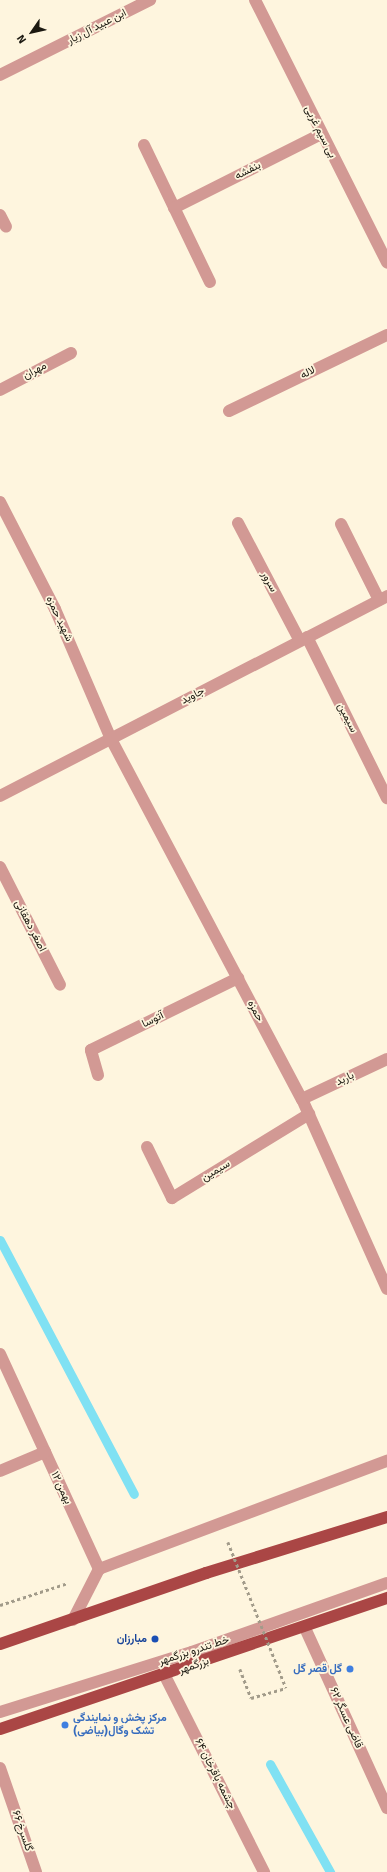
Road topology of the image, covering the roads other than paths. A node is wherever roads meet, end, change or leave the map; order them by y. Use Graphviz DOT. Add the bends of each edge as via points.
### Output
graph roads {
  1 [pos="150,0"];
  2 [pos="255,0"];
  3 [pos="0,75"];
  4 [pos="321,134"];
  5 [pos="144,145"];
  6 [pos="174,208"];
  7 [pos="0,215"];
  8 [pos="6,227"];
  9 [pos="387,263"];
  10 [pos="210,282"];
  11 [pos="387,335"];
  12 [pos="71,353"];
  13 [pos="0,390"];
  14 [pos="229,411"];
  15 [pos="0,502"];
  16 [pos="238,523"];
  17 [pos="341,524"];
  18 [pos="383,598"];
  19 [pos="303,639"];
  20 [pos="111,739"];
  21 [pos="0,796"];
  22 [pos="387,798"];
  23 [pos="0,867"];
  24 [pos="238,978"];
  25 [pos="60,985"];
  26 [pos="387,1059"];
  27 [pos="98,1074"];
  28 [pos="302,1099"];
  29 [pos="309,1114"];
  30 [pos="147,1147"];
  31 [pos="387,1289"];
  32 [pos="0,1354"];
  33 [pos="45,1452"];
  34 [pos="387,1461"];
  35 [pos="0,1471"];
  36 [pos="387,1517"];
  37 [pos="98,1571"];
  38 [pos="387,1583"];
  39 [pos="387,1598"];
  40 [pos="73,1620"];
  41 [pos="305,1628"];
  42 [pos="0,1644"];
  43 [pos="165,1676"];
  44 [pos="0,1712"];
  45 [pos="0,1729"];
  46 [pos="0,1768"];
  47 [pos="387,1808"];
  48 [pos="36,1872"];
  49 [pos="264,1872"];
  1 -- 3 [label="street, ابن عبید آل زیار"];
  2 -- 4 [label="street, بی سیم غربی"];
  4 -- 6 [label="street, بنفشه"];
  4 -- 9 [label="street, بی سیم غربی"];
  5 -- 6 [label="street"];
  6 -- 10 [label="street"];
  7 -- 8 [label="street"];
  11 -- 14 [label="street, لاله"];
  12 -- 13 [label="street, مهران"];
  15 -- 20 [label="street, شهید حمزه" via="55,609"];
  16 -- 19 [label="street, سرور"];
  17 -- 18 [label="street"];
  18 -- 19 [label="street, جاوید"];
  19 -- 20 [label="street, جاوید"];
  19 -- 22 [label="street, سیمین"];
  20 -- 21 [label="street, جاوید"];
  20 -- 24 [label="street, حمزه"];
  23 -- 25 [label="street, اصغر دهقانی"];
  24 -- 27 [label="street, آتوسا" via="91,1050"];
  24 -- 28 [label="street, حمزه"];
  26 -- 28 [label="street, باربد"];
  28 -- 29 [label="street, حمزه"];
  29 -- 30 [label="street, سیمین" via="172,1198"];
  29 -- 31 [label="street, حمزه"];
  32 -- 33 [label="street, ۱۲ بهمن"];
  33 -- 35 [label="street"];
  33 -- 37 [label="street, ۱۲ بهمن"];
  34 -- 37 [label="street"];
  36 -- 40 [label="main road" via="206,1573"];
  37 -- 40 [label="street"];
  38 -- 44 [label="street, خط تندرو بزرگمهر" via="192,1652"];
  39 -- 41 [label="main road, بزرگمهر"];
  40 -- 42 [label="main road"];
  41 -- 43 [label="main road, بزرگمهر"];
  41 -- 47 [label="street, قاضی عسگر ۶۲"];
  43 -- 45 [label="main road, بزرگمهر"];
  43 -- 49 [label="street, چشمه باقرخان ۶۴"];
  46 -- 48 [label="street, گلسرخ ۶۶"];
}
